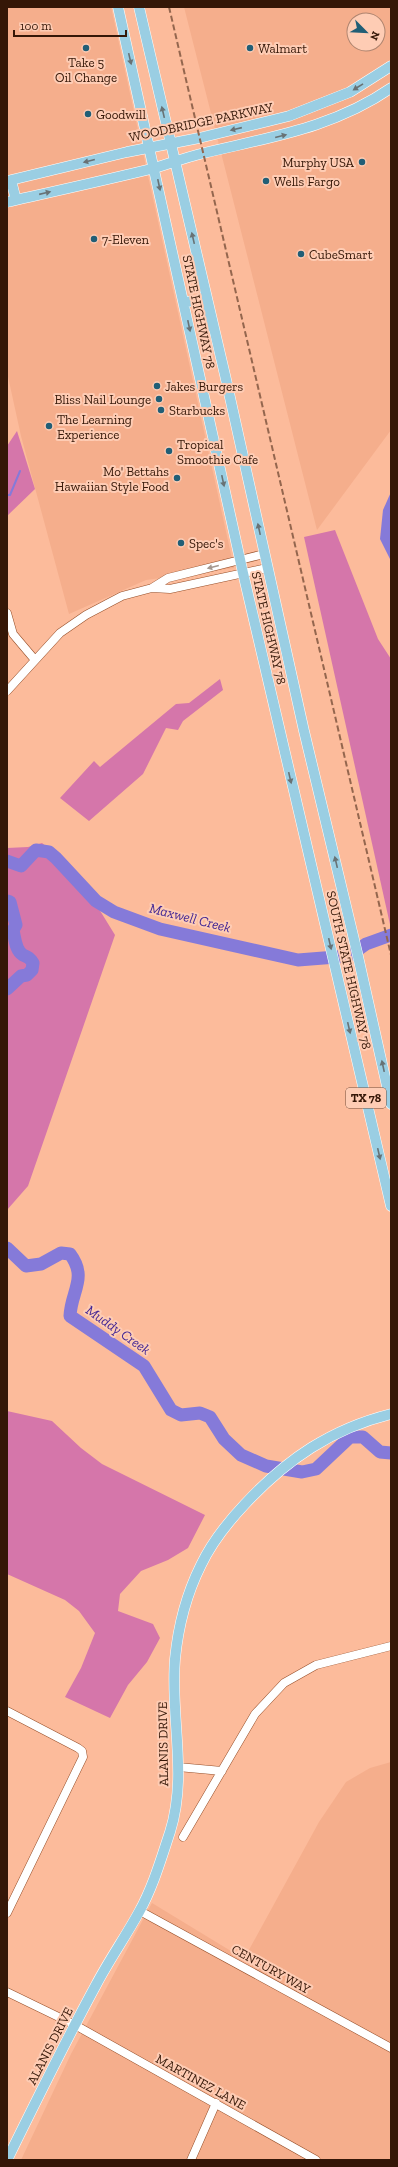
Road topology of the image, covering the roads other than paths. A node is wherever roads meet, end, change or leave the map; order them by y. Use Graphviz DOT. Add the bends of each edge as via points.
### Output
graph roads {
  1 [pos="118,7"];
  2 [pos="139,7"];
  3 [pos="391,66"];
  4 [pos="391,88"];
  5 [pos="313,107"];
  6 [pos="318,124"];
  7 [pos="169,144"];
  8 [pos="150,147"];
  9 [pos="175,162"];
  10 [pos="155,168"];
  11 [pos="9,180"];
  12 [pos="11,201"];
  13 [pos="184,302"];
  14 [pos="225,375"];
  15 [pos="264,554"];
  16 [pos="240,560"];
  17 [pos="267,568"];
  18 [pos="186,573"];
  19 [pos="243,573"];
  20 [pos="189,585"];
  21 [pos="152,588"];
  22 [pos="7,613"];
  23 [pos="35,660"];
  24 [pos="7,691"];
  25 [pos="304,731"];
  26 [pos="281,740"];
  27 [pos="391,1104"];
  28 [pos="391,1206"];
  29 [pos="391,1414"];
  30 [pos="391,1646"];
  31 [pos="7,1711"];
  32 [pos="178,1767"];
  33 [pos="222,1771"];
  34 [pos="183,1837"];
  35 [pos="140,1911"];
  36 [pos="7,1913"];
  37 [pos="7,1992"];
  38 [pos="75,2025"];
  39 [pos="391,2048"];
  40 [pos="216,2104"];
  41 [pos="7,2160"];
  42 [pos="190,2160"];
  43 [pos="316,2160"];
  1 -- 8 [label="main road, STATE HIGHWAY 78 / TX 78, one-way"];
  7 -- 2 [label="main road, STATE HIGHWAY 78 / TX 78, one-way"];
  3 -- 5 [label="main road, WOODBRIDGE PARKWAY, one-way" via="350,92"];
  4 -- 6 [label="main road" via="375,99"];
  5 -- 6 [label="main road"];
  5 -- 7 [label="main road, WOODBRIDGE PARKWAY, one-way" via="289,116"];
  9 -- 6 [label="main road, one-way" via="300,131"];
  7 -- 8 [label="main road, WOODBRIDGE PARKWAY"];
  7 -- 9 [label="main road, STATE HIGHWAY 78 / TX 78"];
  8 -- 10 [label="main road, STATE HIGHWAY 78 / TX 78"];
  8 -- 11 [label="main road, WOODBRIDGE PARKWAY, one-way"];
  9 -- 10 [label="main road"];
  14 -- 9 [label="main road, STATE HIGHWAY 78 / TX 78, one-way"];
  12 -- 10 [label="main road, one-way"];
  10 -- 13 [label="main road, STATE HIGHWAY 78 / TX 78, one-way"];
  11 -- 12 [label="main road"];
  13 -- 14 [label="main road" via="196,300 199,303 215,363"];
  13 -- 16 [label="main road, STATE HIGHWAY 78 / TX 78, one-way"];
  15 -- 14 [label="main road, STATE HIGHWAY 78 / TX 78, one-way"];
  15 -- 16 [label="street"];
  15 -- 17 [label="main road, STATE HIGHWAY 78 / TX 78"];
  16 -- 18 [label="street, one-way"];
  16 -- 19 [label="main road, STATE HIGHWAY 78 / TX 78"];
  17 -- 19 [label="street"];
  17 -- 25 [label="main road, STATE HIGHWAY 78 / TX 78"];
  18 -- 20 [label="street"];
  18 -- 21 [label="street" via="168,578"];
  19 -- 20 [label="street"];
  19 -- 26 [label="main road, STATE HIGHWAY 78 / TX 78"];
  20 -- 21 [label="street" via="170,589"];
  21 -- 23 [label="street" via="122,596 86,615 60,633"];
  22 -- 23 [label="street" via="13,634"];
  23 -- 24 [label="street"];
  27 -- 25 [label="main road, SOUTH STATE HIGHWAY 78 / TX 78, one-way"];
  26 -- 28 [label="main road, SOUTH STATE HIGHWAY 78 / TX 78, one-way"];
  29 -- 32 [label="main road, ALANIS DRIVE" via="340,1431 287,1463 231,1519 212,1544 200,1566 182,1622 175,1660"];
  30 -- 33 [label="street" via="316,1665 284,1683 255,1714"];
  31 -- 36 [label="street" via="78,1748 82,1751 83,1757"];
  32 -- 33 [label="street"];
  32 -- 35 [label="main road, ALANIS DRIVE" via="178,1790 171,1830"];
  33 -- 34 [label="street"];
  35 -- 38 [label="main road, ALANIS DRIVE"];
  35 -- 39 [label="street, CENTURY WAY"];
  37 -- 38 [label="street, MARTINEZ LANE"];
  38 -- 40 [label="street, MARTINEZ LANE"];
  38 -- 41 [label="main road, ALANIS DRIVE"];
  40 -- 42 [label="street"];
  40 -- 43 [label="street, MARTINEZ LANE"];
}
